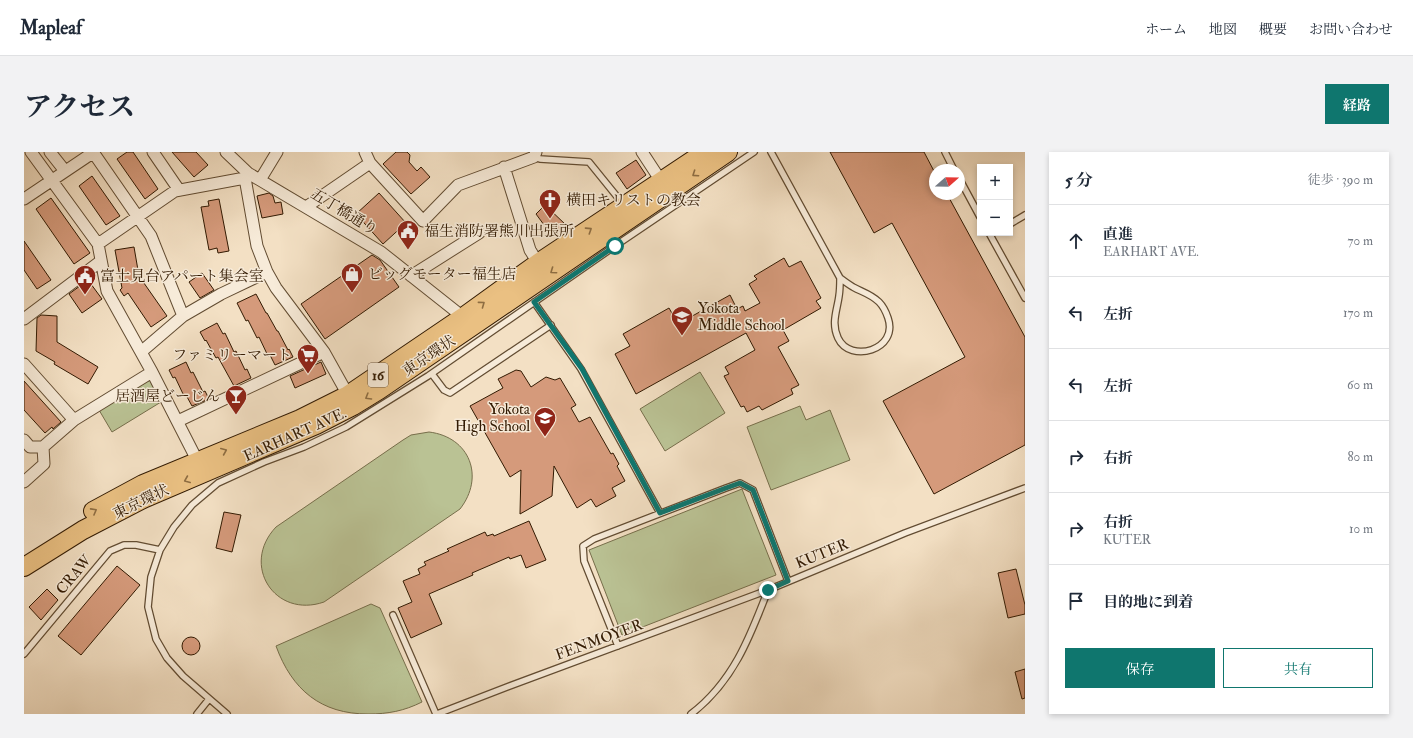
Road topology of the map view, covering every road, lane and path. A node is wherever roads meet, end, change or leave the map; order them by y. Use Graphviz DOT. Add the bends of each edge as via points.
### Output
graph roads {
  1 [pos="31,152"];
  2 [pos="50,152"];
  3 [pos="94,152"];
  4 [pos="153,152"];
  5 [pos="226,152"];
  6 [pos="277,152"];
  7 [pos="364,152"];
  8 [pos="642,152"];
  9 [pos="705,152"];
  10 [pos="728,152"];
  11 [pos="754,152"];
  12 [pos="771,152"];
  13 [pos="945,152"];
  14 [pos="535,154"];
  15 [pos="370,163"];
  16 [pos="951,164"];
  17 [pos="504,167"];
  18 [pos="65,171"];
  19 [pos="246,175"];
  20 [pos="51,180"];
  21 [pos="260,180"];
  22 [pos="661,181"];
  23 [pos="965,189"];
  24 [pos="179,190"];
  25 [pos="24,199"];
  26 [pos="306,206"];
  27 [pos="624,206"];
  28 [pos="977,211"];
  29 [pos="1025,215"];
  30 [pos="138,216"];
  31 [pos="1013,222"];
  32 [pos="479,233"];
  33 [pos="993,236"];
  34 [pos="98,244"];
  35 [pos="101,261"];
  36 [pos="538,263"];
  37 [pos="267,272"];
  38 [pos="411,276"];
  39 [pos="840,278"];
  40 [pos="1025,298"];
  41 [pos="534,302"];
  42 [pos="183,316"];
  43 [pos="24,319"];
  44 [pos="467,323"];
  45 [pos="551,325"];
  46 [pos="141,352"];
  47 [pos="324,352"];
  48 [pos="24,364"];
  49 [pos="152,372"];
  50 [pos="432,374"];
  51 [pos="348,395"];
  52 [pos="74,420"];
  53 [pos="178,421"];
  54 [pos="24,440"];
  55 [pos="43,448"];
  56 [pos="198,462"];
  57 [pos="24,482"];
  58 [pos="1025,488"];
  59 [pos="660,513"];
  60 [pos="160,550"];
  61 [pos="24,552"];
  62 [pos="24,566"];
  63 [pos="788,581"];
  64 [pos="768,590"];
  65 [pos="392,616"];
  66 [pos="618,646"];
  67 [pos="24,654"];
  68 [pos="209,699"];
  69 [pos="197,714"];
  70 [pos="227,714"];
  71 [pos="436,714"];
  72 [pos="691,714"];
  1 -- 20 [label="street"];
  2 -- 18 [label="street"];
  3 -- 18 [label="street"];
  3 -- 30 [label="street"];
  4 -- 24 [label="street"];
  5 -- 19 [label="street, 五丁橋通り"];
  6 -- 21 [label="street"];
  7 -- 15 [label="street"];
  8 -- 22 [label="street"];
  9 -- 22 [label="highway, 東京環状 / 16"];
  10 -- 44 [label="highway, 東京環状 / 16, one-way"];
  11 -- 41 [label="lane, EARHART AVE."];
  12 -- 39 [label="lane"];
  13 -- 16 [label="lane"];
  14 -- 17 [label="street"];
  14 -- 27 [label="lane" via="540,159 588,162"];
  15 -- 17 [label="street" via="423,221 458,185"];
  15 -- 26 [label="street"];
  17 -- 36 [label="street" via="530,250"];
  18 -- 20 [label="street"];
  19 -- 21 [label="street, 五丁橋通り"];
  19 -- 24 [label="street"];
  19 -- 37 [label="street" via="257,246"];
  20 -- 25 [label="street"];
  20 -- 34 [label="street"];
  21 -- 26 [label="street, 五丁橋通り"];
  22 -- 27 [label="highway, 東京環状 / 16"];
  23 -- 28 [label="lane"];
  24 -- 30 [label="street"];
  26 -- 38 [label="street, 五丁橋通り" via="381,252"];
  36 -- 27 [label="highway, 東京環状 / 16, one-way"];
  29 -- 31 [label="lane"];
  30 -- 34 [label="street"];
  30 -- 42 [label="street" via="151,236"];
  32 -- 38 [label="street"];
  33 -- 40 [label="lane"];
  34 -- 35 [label="street"];
  35 -- 43 [label="street"];
  35 -- 46 [label="street" via="107,291"];
  44 -- 36 [label="highway, 東京環状 / 16, one-way"];
  37 -- 42 [label="street"];
  37 -- 47 [label="street"];
  38 -- 44 [label="street, 五丁橋通り"];
  39 -- 39 [label="lane" via="880,302 890,329 886,341 880,346 863,352 853,351 838,340 834,322"];
  41 -- 45 [label="lane"];
  41 -- 50 [label="lane, EARHART AVE."];
  42 -- 46 [label="street"];
  44 -- 51 [label="highway, 東京環状 / 16"];
  44 -- 62 [label="highway, 東京環状 / 16, one-way" via="379,390 334,416 143,498"];
  45 -- 50 [label="lane" via="450,393 444,390"];
  45 -- 59 [label="lane" via="582,369"];
  46 -- 49 [label="street"];
  47 -- 51 [label="street"];
  47 -- 53 [label="street"];
  48 -- 52 [label="street"];
  49 -- 52 [label="street"];
  49 -- 53 [label="street"];
  50 -- 60 [label="lane, EARHART AVE." via="346,427 218,483 192,505"];
  56 -- 51 [label="highway, 東京環状 / 16, one-way" via="300,419"];
  52 -- 55 [label="street"];
  53 -- 56 [label="street"];
  54 -- 55 [label="street" via="30,447"];
  55 -- 57 [label="street" via="44,464"];
  61 -- 56 [label="highway, 東京環状 / 16, one-way" via="143,484"];
  58 -- 63 [label="lane, KUTER"];
  59 -- 63 [label="lane" via="740,483 753,490"];
  59 -- 66 [label="lane" via="594,539 583,546 584,561"];
  60 -- 67 [label="lane, CRAW" via="124,545 110,551"];
  60 -- 68 [label="lane, EARHART AVE." via="151,577 148,607 156,639 167,658"];
  63 -- 64 [label="lane, KUTER"];
  64 -- 66 [label="lane, FENMOYER"];
  64 -- 72 [label="lane" via="739,658 705,704"];
  65 -- 71 [label="lane"];
  66 -- 71 [label="lane, FENMOYER"];
  68 -- 69 [label="lane"];
  68 -- 70 [label="lane, EARHART AVE."];
}
